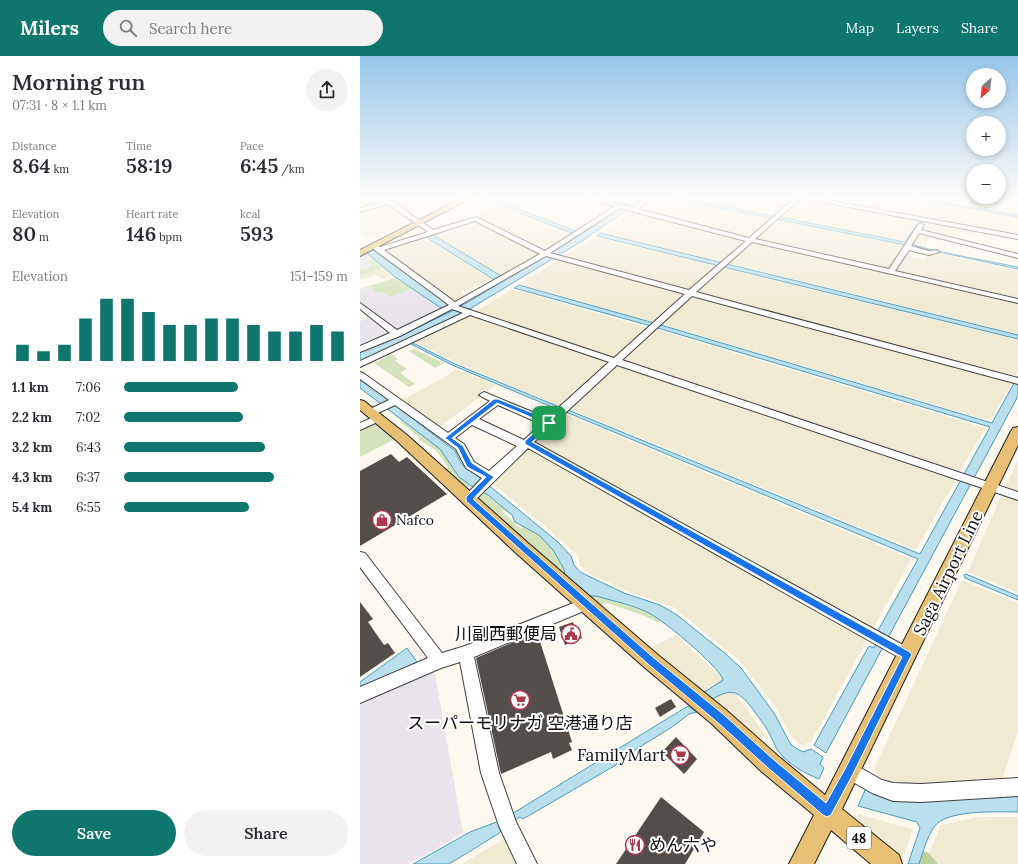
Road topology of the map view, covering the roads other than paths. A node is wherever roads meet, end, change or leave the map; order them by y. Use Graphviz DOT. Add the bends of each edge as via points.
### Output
graph roads {
  1 [pos="399,235"];
  2 [pos="427,235"];
  3 [pos="507,235"];
  4 [pos="575,235"];
  5 [pos="729,235"];
  6 [pos="756,235"];
  7 [pos="915,235"];
  8 [pos="932,235"];
  9 [pos="1005,235"];
  10 [pos="1018,237"];
  11 [pos="750,240"];
  12 [pos="908,246"];
  13 [pos="376,248"];
  14 [pos="937,252"];
  15 [pos="360,253"];
  16 [pos="545,254"];
  17 [pos="1018,256"];
  18 [pos="891,272"];
  19 [pos="691,293"];
  20 [pos="1018,301"];
  21 [pos="360,306"];
  22 [pos="453,307"];
  23 [pos="469,313"];
  24 [pos="397,334"];
  25 [pos="360,349"];
  26 [pos="616,362"];
  27 [pos="360,364"];
  28 [pos="360,375"];
  29 [pos="1016,380"];
  30 [pos="484,395"];
  31 [pos="496,400"];
  32 [pos="395,401"];
  33 [pos="373,410"];
  34 [pos="471,420"];
  35 [pos="549,423"];
  36 [pos="360,427"];
  37 [pos="1018,432"];
  38 [pos="448,438"];
  39 [pos="526,444"];
  40 [pos="488,479"];
  41 [pos="983,484"];
  42 [pos="472,495"];
  43 [pos="1018,496"];
  44 [pos="360,557"];
  45 [pos="586,604"];
  46 [pos="466,653"];
  47 [pos="907,655"];
  48 [pos="438,661"];
  49 [pos="360,695"];
  50 [pos="850,771"];
  51 [pos="1018,786"];
  52 [pos="827,811"];
  53 [pos="528,864"];
  54 [pos="801,864"];
  55 [pos="890,864"];
  1 -- 13 [label="main road"];
  2 -- 13 [label="street"];
  3 -- 16 [label="street"];
  4 -- 16 [label="street"];
  5 -- 11 [label="street"];
  6 -- 11 [label="street"];
  7 -- 12 [label="street"];
  8 -- 17 [label="street"];
  9 -- 10 [label="street"];
  11 -- 18 [label="street"];
  11 -- 19 [label="street"];
  12 -- 14 [label="street" via="929,253"];
  12 -- 18 [label="street"];
  13 -- 15 [label="main road"];
  13 -- 22 [label="street" via="453,304"];
  16 -- 19 [label="street"];
  16 -- 22 [label="street"];
  18 -- 20 [label="street"];
  19 -- 26 [label="street"];
  19 -- 29 [label="street"];
  21 -- 24 [label="street"];
  22 -- 23 [label="street"];
  22 -- 24 [label="street"];
  23 -- 26 [label="street"];
  23 -- 27 [label="street"];
  24 -- 25 [label="street"];
  26 -- 35 [label="street"];
  26 -- 41 [label="street"];
  28 -- 32 [label="street"];
  30 -- 31 [label="street"];
  31 -- 34 [label="street"];
  31 -- 35 [label="street"];
  32 -- 33 [label="street"];
  32 -- 38 [label="street"];
  33 -- 36 [label="street"];
  33 -- 42 [label="main road, 48" via="402,438"];
  34 -- 38 [label="street"];
  34 -- 39 [label="street"];
  35 -- 39 [label="street"];
  37 -- 41 [label="main road, Saga Airport Line"];
  38 -- 40 [label="street" via="460,447 470,465"];
  39 -- 40 [label="street"];
  39 -- 47 [label="street"];
  40 -- 42 [label="street"];
  41 -- 43 [label="street"];
  41 -- 47 [label="main road, Saga Airport Line"];
  42 -- 45 [label="main road, 48"];
  44 -- 48 [label="street"];
  45 -- 46 [label="street"];
  45 -- 52 [label="main road, 48"];
  46 -- 48 [label="street"];
  46 -- 53 [label="street" via="490,773 506,821"];
  47 -- 50 [label="main road, Saga Airport Line"];
  48 -- 49 [label="street"];
  50 -- 51 [label="street" via="878,787 893,792 921,793"];
  50 -- 52 [label="main road, Saga Airport Line"];
  52 -- 54 [label="main road, Saga Airport Line"];
  52 -- 55 [label="main road, 48"];
}
